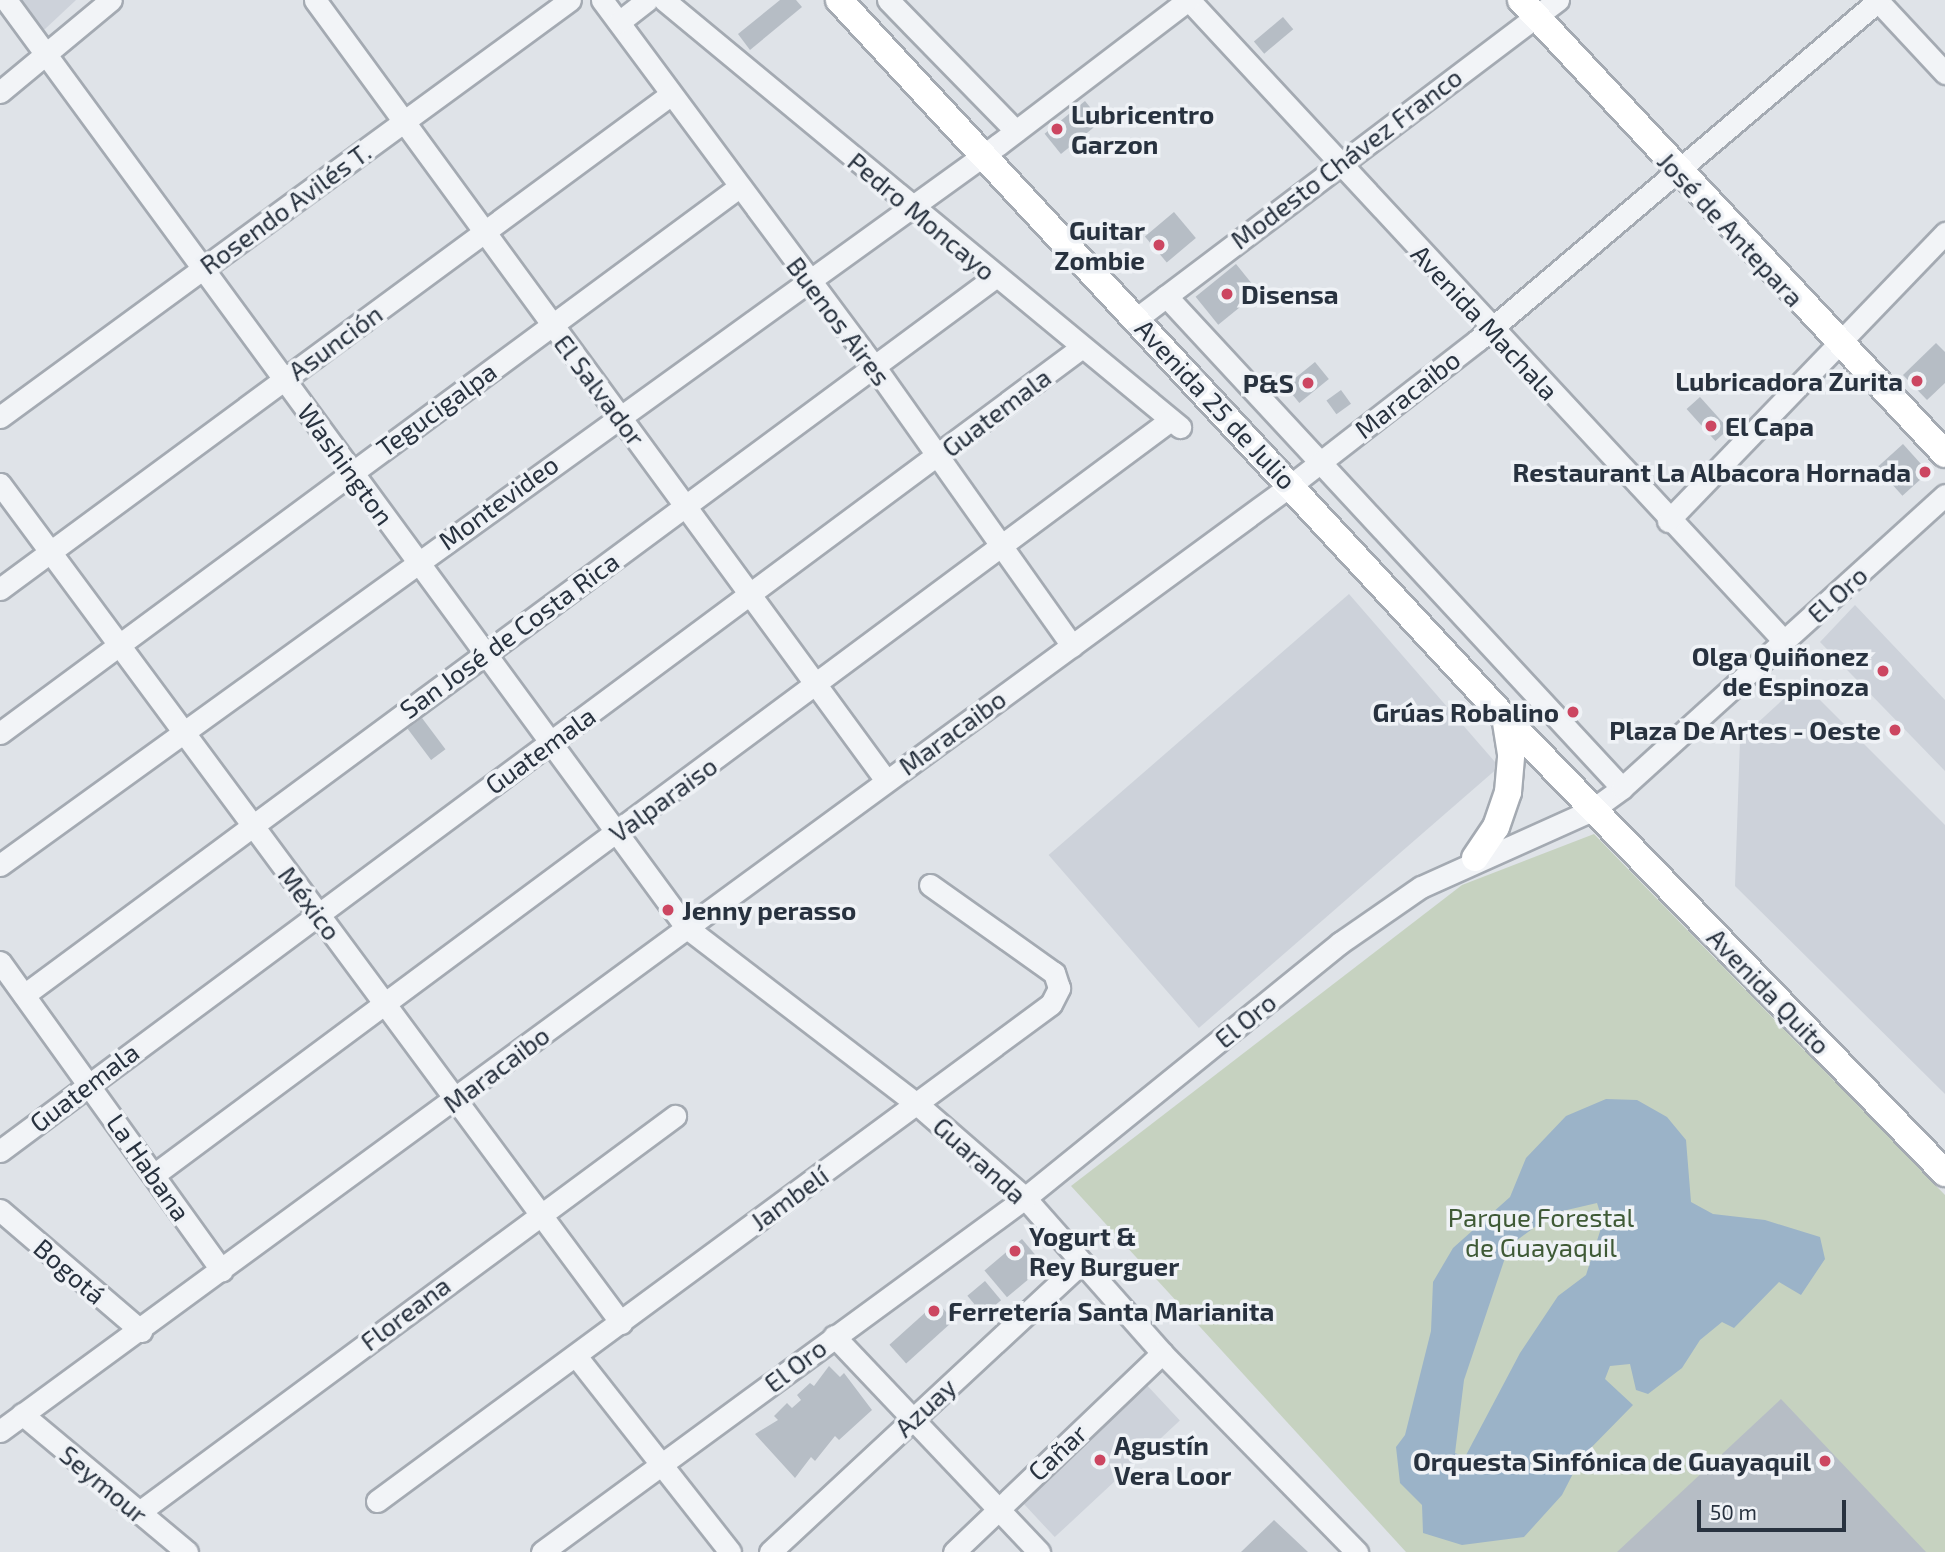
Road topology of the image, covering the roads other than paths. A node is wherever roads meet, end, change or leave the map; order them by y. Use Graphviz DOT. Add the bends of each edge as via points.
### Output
graph roads {
  1 [pos="5,0"];
  2 [pos="111,0"];
  3 [pos="314,0"];
  4 [pos="570,0"];
  5 [pos="602,0"];
  6 [pos="647,0"];
  7 [pos="664,0"];
  8 [pos="839,0"];
  9 [pos="888,0"];
  10 [pos="1189,0"];
  11 [pos="1558,0"];
  12 [pos="1878,0"];
  13 [pos="1528,8"];
  14 [pos="619,22"];
  15 [pos="46,54"];
  16 [pos="1945,73"];
  17 [pos="0,92"];
  18 [pos="670,95"];
  19 [pos="404,122"];
  20 [pos="1016,131"];
  21 [pos="991,149"];
  22 [pos="1338,162"];
  23 [pos="1677,171"];
  24 [pos="738,187"];
  25 [pos="909,205"];
  26 [pos="1945,233"];
  27 [pos="484,234"];
  28 [pos="203,269"];
  29 [pos="995,277"];
  30 [pos="807,278"];
  31 [pos="1166,296"];
  32 [pos="1136,319"];
  33 [pos="551,324"];
  34 [pos="1490,329"];
  35 [pos="1838,345"];
  36 [pos="1081,348"];
  37 [pos="874,366"];
  38 [pos="284,379"];
  39 [pos="619,415"];
  40 [pos="0,417"];
  41 [pos="1175,425"];
  42 [pos="1945,454"];
  43 [pos="938,456"];
  44 [pos="1322,460"];
  45 [pos="351,471"];
  46 [pos="0,484"];
  47 [pos="1292,485"];
  48 [pos="1945,495"];
  49 [pos="687,504"];
  50 [pos="1668,521"];
  51 [pos="1003,549"];
  52 [pos="50,551"];
  53 [pos="417,561"];
  54 [pos="0,589"];
  55 [pos="750,597"];
  56 [pos="1784,641"];
  57 [pos="118,643"];
  58 [pos="1072,646"];
  59 [pos="485,653"];
  60 [pos="815,689"];
  61 [pos="1505,718"];
  62 [pos="184,732"];
  63 [pos="0,733"];
  64 [pos="551,742"];
  65 [pos="886,779"];
  66 [pos="1622,788"];
  67 [pos="1592,810"];
  68 [pos="253,825"];
  69 [pos="617,832"];
  70 [pos="1475,858"];
  71 [pos="0,866"];
  72 [pos="930,885"];
  73 [pos="318,913"];
  74 [pos="686,927"];
  75 [pos="0,962"];
  76 [pos="24,995"];
  77 [pos="384,1003"];
  78 [pos="88,1082"];
  79 [pos="456,1100"];
  80 [pos="917,1104"];
  81 [pos="675,1116"];
  82 [pos="0,1151"];
  83 [pos="1945,1173"];
  84 [pos="155,1174"];
  85 [pos="1025,1198"];
  86 [pos="0,1210"];
  87 [pos="542,1211"];
  88 [pos="1081,1263"];
  89 [pos="222,1271"];
  90 [pos="621,1323"];
  91 [pos="141,1331"];
  92 [pos="834,1336"];
  93 [pos="1162,1353"];
  94 [pos="576,1356"];
  95 [pos="22,1414"];
  96 [pos="913,1418"];
  97 [pos="0,1431"];
  98 [pos="658,1468"];
  99 [pos="377,1502"];
  100 [pos="997,1508"];
  101 [pos="138,1513"];
  102 [pos="1349,1549"];
  103 [pos="187,1552"];
  104 [pos="542,1552"];
  105 [pos="730,1552"];
  106 [pos="770,1552"];
  107 [pos="954,1552"];
  108 [pos="1039,1552"];
  1 -- 15 [label="street, Washington"];
  2 -- 15 [label="street"];
  3 -- 19 [label="street, El Salvador"];
  4 -- 19 [label="street, Rosendo Avilés T."];
  5 -- 14 [label="street, Buenos Aires"];
  6 -- 14 [label="street"];
  7 -- 25 [label="street, Pedro Moncayo"];
  8 -- 21 [label="main road, Avenida 25 de Julio"];
  9 -- 20 [label="street"];
  10 -- 20 [label="street, Montevideo"];
  10 -- 22 [label="street, Avenida Machala"];
  11 -- 13 [label="street, Modesto Chávez Franco"];
  12 -- 16 [label="street"];
  12 -- 23 [label="street, Maracaibo"];
  13 -- 22 [label="street, Modesto Chávez Franco"];
  13 -- 23 [label="main road, José de Antepara"];
  14 -- 18 [label="street, Buenos Aires"];
  15 -- 17 [label="street"];
  15 -- 28 [label="street, Washington"];
  18 -- 24 [label="street, Buenos Aires"];
  18 -- 27 [label="street, Asunción"];
  19 -- 27 [label="street, El Salvador"];
  19 -- 28 [label="street, Rosendo Avilés T."];
  20 -- 21 [label="street, Montevideo"];
  21 -- 25 [label="street, Montevideo"];
  21 -- 32 [label="main road, Avenida 25 de Julio"];
  22 -- 31 [label="street, Modesto Chávez Franco"];
  22 -- 34 [label="street, Avenida Machala"];
  23 -- 34 [label="street, Maracaibo"];
  23 -- 35 [label="main road, José de Antepara"];
  24 -- 30 [label="street, Buenos Aires"];
  24 -- 33 [label="street, Tegucigalpa"];
  25 -- 29 [label="street, Pedro Moncayo"];
  25 -- 30 [label="street, Montevideo"];
  26 -- 35 [label="street"];
  27 -- 33 [label="street, El Salvador"];
  27 -- 38 [label="street, Asunción"];
  28 -- 38 [label="street, Washington"];
  28 -- 40 [label="street, Rosendo Avilés T."];
  29 -- 36 [label="street, Pedro Moncayo"];
  29 -- 37 [label="street, San José de Costa Rica"];
  30 -- 37 [label="street, Buenos Aires"];
  30 -- 39 [label="street, Montevideo"];
  31 -- 32 [label="street, Modesto Chávez Franco"];
  31 -- 44 [label="street, Avenida 25 de Julio"];
  32 -- 47 [label="main road, Avenida 25 de Julio"];
  33 -- 39 [label="street, El Salvador"];
  33 -- 45 [label="street, Tegucigalpa"];
  34 -- 44 [label="street, Maracaibo"];
  34 -- 50 [label="street, Avenida Machala"];
  35 -- 42 [label="main road, José de Antepara"];
  35 -- 50 [label="street"];
  36 -- 41 [label="street, Pedro Moncayo"];
  36 -- 43 [label="street, Guatemala"];
  37 -- 43 [label="street, Buenos Aires"];
  37 -- 49 [label="street, San José de Costa Rica"];
  38 -- 45 [label="street, Washington"];
  38 -- 52 [label="street, Asunción"];
  39 -- 49 [label="street, El Salvador"];
  39 -- 53 [label="street, Montevideo"];
  41 -- 51 [label="street, Valparaiso"];
  43 -- 51 [label="street, Buenos Aires"];
  43 -- 55 [label="street, Guatemala"];
  44 -- 47 [label="street, Maracaibo"];
  44 -- 66 [label="street, Avenida 25 de Julio"];
  45 -- 53 [label="street, Washington"];
  45 -- 57 [label="street, Tegucigalpa"];
  46 -- 52 [label="street, México"];
  47 -- 58 [label="street, Maracaibo"];
  47 -- 61 [label="main road, Avenida 25 de Julio"];
  48 -- 56 [label="street, El Oro"];
  49 -- 55 [label="street, El Salvador"];
  49 -- 59 [label="street, San José de Costa Rica"];
  50 -- 56 [label="street, Avenida Machala"];
  51 -- 58 [label="street, Buenos Aires"];
  51 -- 60 [label="street, Valparaiso"];
  52 -- 54 [label="street, Asunción"];
  52 -- 57 [label="street, México"];
  53 -- 59 [label="street, Washington"];
  53 -- 62 [label="street, Montevideo"];
  55 -- 60 [label="street, El Salvador"];
  55 -- 64 [label="street, Guatemala"];
  56 -- 66 [label="street, El Oro"];
  57 -- 62 [label="street, México"];
  57 -- 63 [label="street, Tegucigalpa"];
  58 -- 65 [label="street, Maracaibo"];
  59 -- 64 [label="street, Washington"];
  59 -- 68 [label="street, San José de Costa Rica"];
  60 -- 65 [label="street, El Salvador"];
  60 -- 69 [label="street, Valparaiso"];
  61 -- 67 [label="main road, Avenida 25 de Julio"];
  61 -- 70 [label="main road" via="1511,754 1508,792"];
  62 -- 68 [label="street, México"];
  62 -- 71 [label="street, Montevideo"];
  64 -- 69 [label="street, Washington"];
  64 -- 73 [label="street, Guatemala"];
  65 -- 74 [label="street, Maracaibo"];
  66 -- 67 [label="street, El Oro"];
  67 -- 70 [label="street, El Oro"];
  67 -- 83 [label="main road, Avenida Quito"];
  68 -- 73 [label="street, México"];
  68 -- 76 [label="street, San José de Costa Rica"];
  69 -- 74 [label="street, Washington"];
  69 -- 77 [label="street, Valparaiso"];
  70 -- 85 [label="street, El Oro" via="1420,887 1340,943"];
  72 -- 80 [label="street, Jambelí" via="1054,973 1059,988 1051,1004"];
  73 -- 77 [label="street, México"];
  73 -- 78 [label="street, Guatemala"];
  74 -- 79 [label="street, Maracaibo"];
  74 -- 80 [label="street, Guaranda"];
  75 -- 76 [label="street, La Habana"];
  76 -- 78 [label="street, La Habana"];
  77 -- 79 [label="street, México"];
  77 -- 84 [label="street, Valparaiso"];
  78 -- 82 [label="street, Guatemala"];
  78 -- 84 [label="street, La Habana"];
  79 -- 87 [label="street, México"];
  79 -- 89 [label="street, Maracaibo"];
  80 -- 85 [label="street, Guaranda"];
  80 -- 90 [label="street, Jambelí"];
  81 -- 87 [label="street, Floreana"];
  84 -- 89 [label="street, La Habana"];
  85 -- 88 [label="street, Guaranda"];
  85 -- 92 [label="street, El Oro"];
  86 -- 91 [label="street, Bogotá"];
  87 -- 90 [label="street, México"];
  87 -- 101 [label="street, Floreana"];
  88 -- 93 [label="street, Guaranda"];
  88 -- 96 [label="street, Azuay"];
  89 -- 91 [label="street, Maracaibo"];
  90 -- 94 [label="street, Jambelí"];
  91 -- 95 [label="street, Maracaibo"];
  92 -- 96 [label="street"];
  92 -- 98 [label="street, El Oro"];
  93 -- 100 [label="street, Cañar"];
  93 -- 102 [label="street, Guaranda"];
  94 -- 98 [label="street"];
  94 -- 99 [label="street, Jambelí"];
  95 -- 97 [label="street, Maracaibo"];
  95 -- 101 [label="street, Seymour"];
  96 -- 100 [label="street"];
  96 -- 106 [label="street, Azuay"];
  98 -- 104 [label="street, El Oro"];
  98 -- 105 [label="street"];
  100 -- 107 [label="street, Cañar"];
  100 -- 108 [label="street"];
  101 -- 103 [label="street, Seymour"];
}
